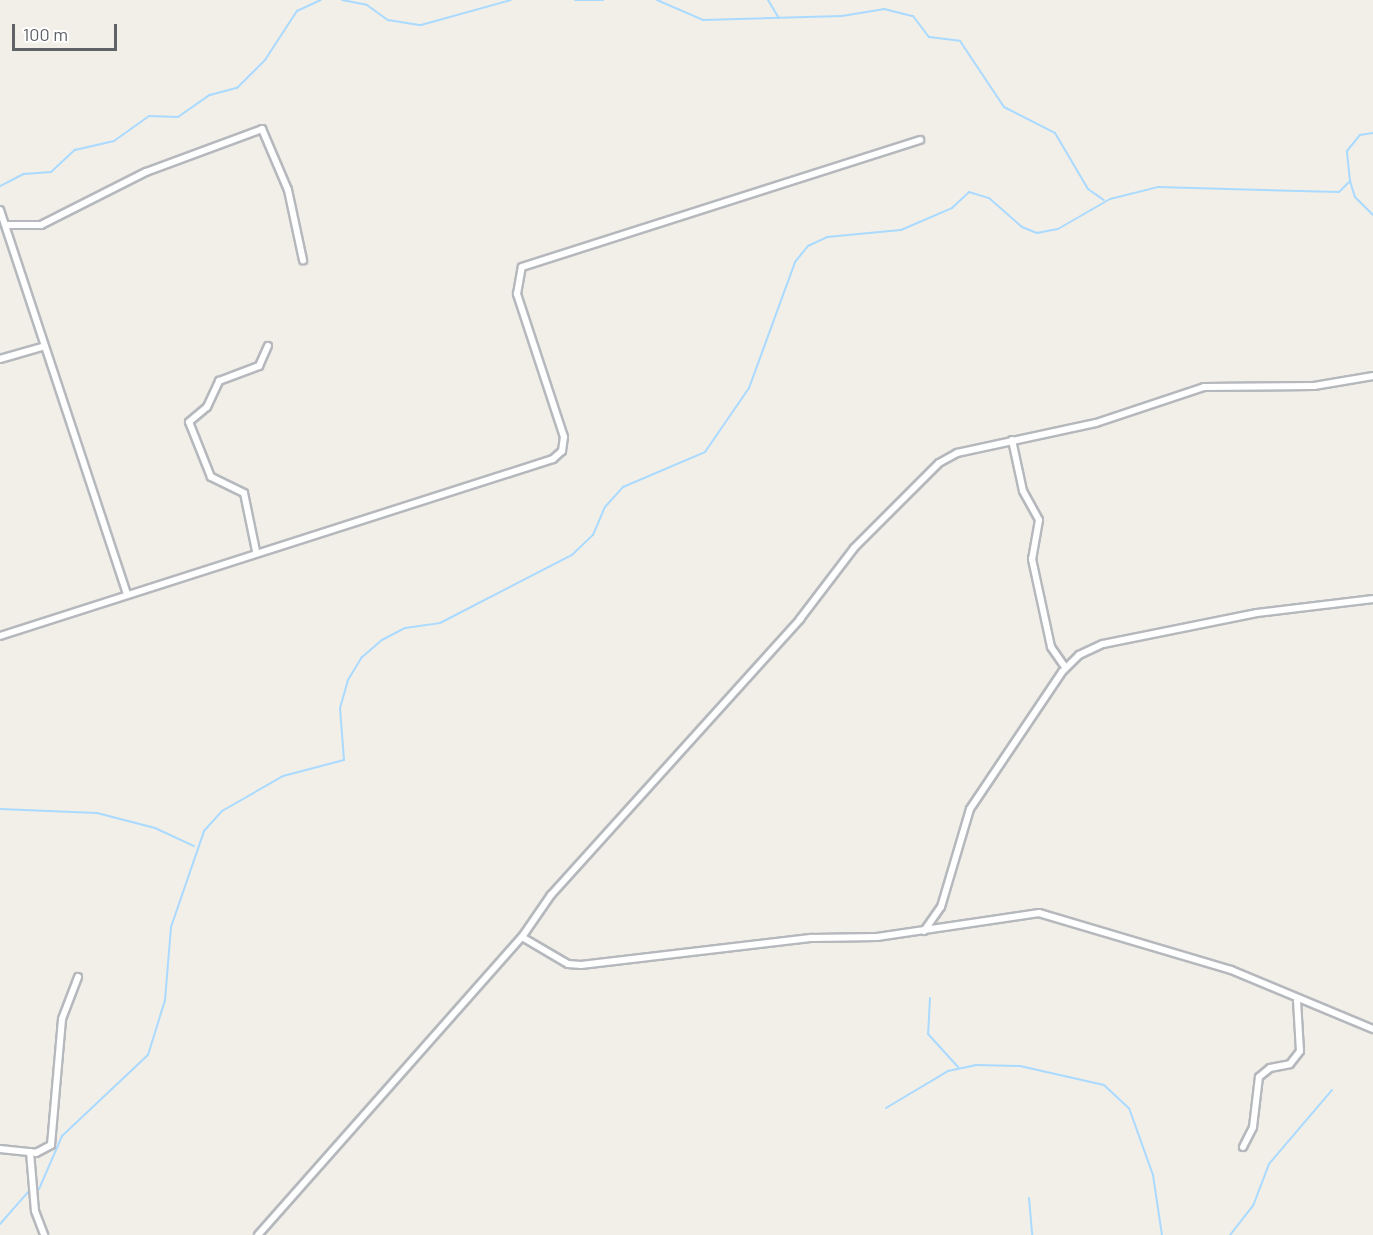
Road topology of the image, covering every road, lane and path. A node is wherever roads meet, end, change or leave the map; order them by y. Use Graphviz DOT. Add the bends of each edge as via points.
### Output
graph roads {
  1 [pos="920,140"];
  2 [pos="0,210"];
  3 [pos="7,225"];
  4 [pos="303,260"];
  5 [pos="268,346"];
  6 [pos="42,347"];
  7 [pos="0,358"];
  8 [pos="1373,376"];
  9 [pos="1012,440"];
  10 [pos="256,550"];
  11 [pos="127,595"];
  12 [pos="1373,599"];
  13 [pos="0,636"];
  14 [pos="1065,667"];
  15 [pos="923,932"];
  16 [pos="522,937"];
  17 [pos="78,977"];
  18 [pos="1297,1001"];
  19 [pos="1373,1029"];
  20 [pos="1243,1147"];
  21 [pos="0,1149"];
  22 [pos="30,1152"];
  23 [pos="44,1235"];
  24 [pos="258,1235"];
  1 -- 10 [label="street" via="528,263 516,286 564,437 559,455"];
  2 -- 3 [label="street"];
  3 -- 4 [label="street" via="41,225 146,172 262,129 288,190"];
  3 -- 6 [label="street"];
  5 -- 10 [label="street" via="259,366 219,381 207,407 189,422 211,477 244,493"];
  6 -- 7 [label="street"];
  6 -- 11 [label="street" via="53,365"];
  8 -- 9 [label="street" via="1314,386 1204,387 1096,423"];
  9 -- 14 [label="street" via="1023,491 1039,520 1032,559 1051,647"];
  9 -- 16 [label="street" via="944,459 871,530 800,620 551,895"];
  10 -- 11 [label="street"];
  11 -- 13 [label="street"];
  12 -- 14 [label="street" via="1299,605 1103,644"];
  14 -- 15 [label="street" via="963,823 941,907"];
  15 -- 16 [label="street" via="812,938 581,964 568,964"];
  15 -- 18 [label="street" via="1039,913 1231,970"];
  16 -- 24 [label="street"];
  17 -- 22 [label="street" via="62,1019 54,1136 47,1150"];
  18 -- 19 [label="street"];
  18 -- 20 [label="street" via="1300,1051 1290,1064 1270,1068 1259,1077 1253,1127"];
  21 -- 22 [label="street"];
  22 -- 23 [label="street" via="35,1211"];
}
